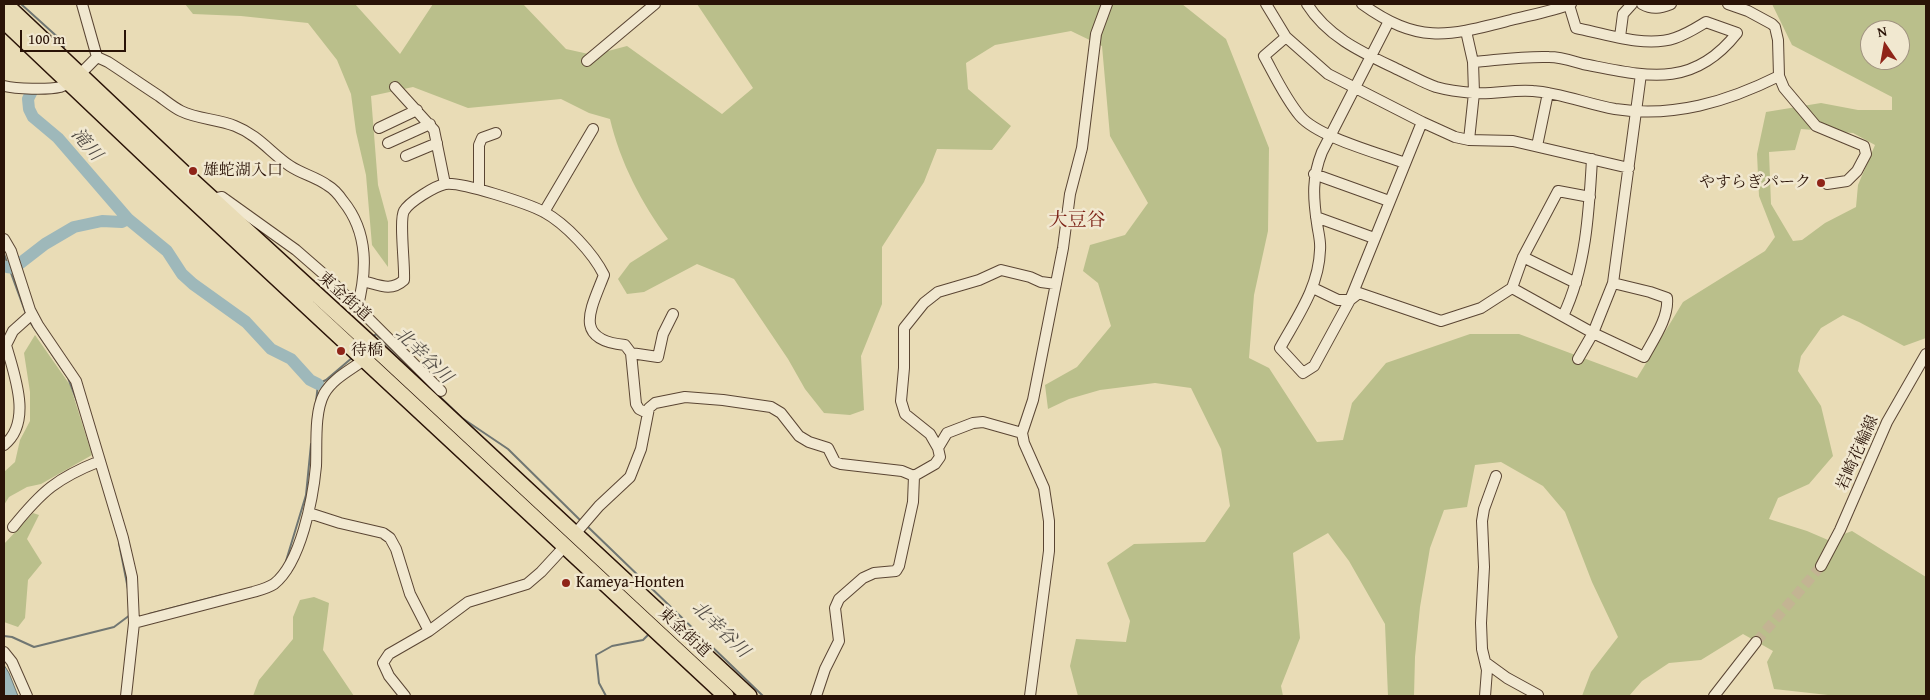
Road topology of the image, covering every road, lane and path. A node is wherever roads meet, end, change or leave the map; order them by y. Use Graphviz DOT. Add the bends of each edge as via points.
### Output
graph roads {
  1 [pos="5,4"];
  2 [pos="82,4"];
  3 [pos="655,4"];
  4 [pos="1107,4"];
  5 [pos="1266,4"];
  6 [pos="1307,4"];
  7 [pos="1362,4"];
  8 [pos="1570,4"];
  9 [pos="1632,4"];
  10 [pos="1642,4"];
  11 [pos="1671,4"];
  12 [pos="1728,4"];
  13 [pos="4,21"];
  14 [pos="1389,21"];
  15 [pos="1466,32"];
  16 [pos="1286,37"];
  17 [pos="1620,37"];
  18 [pos="1370,56"];
  19 [pos="97,57"];
  20 [pos="588,61"];
  21 [pos="1473,62"];
  22 [pos="1641,74"];
  23 [pos="1779,76"];
  24 [pos="74,78"];
  25 [pos="4,86"];
  26 [pos="395,87"];
  27 [pos="1355,87"];
  28 [pos="1474,93"];
  29 [pos="1548,93"];
  30 [pos="417,110"];
  31 [pos="1636,112"];
  32 [pos="1422,122"];
  33 [pos="430,124"];
  34 [pos="379,128"];
  35 [pos="593,130"];
  36 [pos="496,133"];
  37 [pos="1331,136"];
  38 [pos="1469,140"];
  39 [pos="388,143"];
  40 [pos="437,143"];
  41 [pos="1537,146"];
  42 [pos="406,156"];
  43 [pos="1592,159"];
  44 [pos="1405,162"];
  45 [pos="1629,168"];
  46 [pos="1314,174"];
  47 [pos="445,184"];
  48 [pos="1827,184"];
  49 [pos="478,189"];
  50 [pos="1590,197"];
  51 [pos="212,199"];
  52 [pos="1389,202"];
  53 [pos="544,212"];
  54 [pos="1316,216"];
  55 [pos="271,232"];
  56 [pos="1374,238"];
  57 [pos="4,239"];
  58 [pos="255,249"];
  59 [pos="7,252"];
  60 [pos="1524,257"];
  61 [pos="364,281"];
  62 [pos="1576,283"];
  63 [pos="1056,284"];
  64 [pos="1613,284"];
  65 [pos="1313,288"];
  66 [pos="1512,288"];
  67 [pos="1350,300"];
  68 [pos="358,309"];
  69 [pos="32,314"];
  70 [pos="673,314"];
  71 [pos="1563,316"];
  72 [pos="1593,332"];
  73 [pos="632,353"];
  74 [pos="370,354"];
  75 [pos="1926,354"];
  76 [pos="1578,359"];
  77 [pos="441,391"];
  78 [pos="647,412"];
  79 [pos="1022,433"];
  80 [pos="4,445"];
  81 [pos="938,448"];
  82 [pos="100,461"];
  83 [pos="914,476"];
  84 [pos="1496,476"];
  85 [pos="309,513"];
  86 [pos="14,527"];
  87 [pos="570,540"];
  88 [pos="1820,566"];
  89 [pos="134,623"];
  90 [pos="429,631"];
  91 [pos="1756,642"];
  92 [pos="4,652"];
  93 [pos="1485,662"];
  94 [pos="1538,695"];
  95 [pos="26,696"];
  96 [pos="126,696"];
  97 [pos="405,696"];
  98 [pos="726,696"];
  99 [pos="749,696"];
  100 [pos="816,696"];
  101 [pos="1030,696"];
  102 [pos="1485,696"];
  103 [pos="1714,696"];
  1 -- 24 [label="highway, 東金街道"];
  2 -- 19 [label="street"];
  3 -- 20 [label="street"];
  4 -- 63 [label="street" via="1096,34 1082,148 1070,194"];
  5 -- 16 [label="street"];
  6 -- 18 [label="street" via="1326,27"];
  7 -- 14 [label="street"];
  8 -- 15 [label="street"];
  8 -- 17 [label="street" via="1576,28"];
  9 -- 17 [label="street" via="1623,14"];
  10 -- 11 [label="street" via="1659,8"];
  12 -- 23 [label="street" via="1748,11 1775,27"];
  13 -- 24 [label="highway, 東金街道"];
  14 -- 15 [label="street" via="1423,33"];
  14 -- 18 [label="street"];
  15 -- 21 [label="street"];
  16 -- 27 [label="street" via="1328,74"];
  16 -- 37 [label="street" via="1264,56 1300,116"];
  17 -- 22 [label="street" via="1664,41 1686,34 1706,22 1738,33 1720,52 1694,68 1669,75"];
  18 -- 27 [label="street"];
  18 -- 28 [label="street" via="1435,87"];
  19 -- 24 [label="street"];
  19 -- 61 [label="street" via="182,112 234,125 250,133 296,170 328,185 349,208 362,235"];
  21 -- 22 [label="street" via="1550,57"];
  21 -- 28 [label="street"];
  22 -- 31 [label="street"];
  23 -- 31 [label="street" via="1690,109"];
  23 -- 48 [label="street" via="1784,88 1816,126 1864,146 1866,154 1857,171 1847,181"];
  24 -- 25 [label="street" via="55,87"];
  24 -- 51 [label="highway, 東金街道"];
  24 -- 58 [label="highway, 東金街道"];
  26 -- 30 [label="street"];
  27 -- 32 [label="street"];
  27 -- 37 [label="street"];
  28 -- 29 [label="street" via="1532,90"];
  28 -- 38 [label="street"];
  29 -- 31 [label="street"];
  29 -- 41 [label="street"];
  30 -- 33 [label="street"];
  30 -- 34 [label="street"];
  31 -- 45 [label="street"];
  32 -- 38 [label="street"];
  32 -- 44 [label="street"];
  33 -- 39 [label="street"];
  33 -- 40 [label="street"];
  35 -- 53 [label="street"];
  36 -- 49 [label="street" via="482,138 479,145"];
  37 -- 44 [label="street"];
  37 -- 46 [label="street"];
  38 -- 41 [label="street"];
  40 -- 42 [label="street"];
  40 -- 47 [label="street"];
  41 -- 43 [label="street"];
  43 -- 45 [label="street"];
  43 -- 50 [label="street"];
  44 -- 52 [label="street"];
  45 -- 64 [label="street"];
  46 -- 52 [label="street"];
  46 -- 54 [label="street"];
  47 -- 49 [label="street"];
  47 -- 61 [label="street" via="412,202 403,212 404,280 397,286 387,287"];
  49 -- 53 [label="street"];
  50 -- 60 [label="street" via="1558,191"];
  50 -- 62 [label="street"];
  51 -- 55 [label="street" via="222,197"];
  51 -- 58 [label="highway, 東金街道"];
  52 -- 56 [label="street"];
  53 -- 73 [label="street" via="588,250 604,275 590,310 589,320 594,333 608,342 625,345"];
  54 -- 56 [label="street"];
  54 -- 65 [label="street" via="1321,248"];
  55 -- 58 [label="street"];
  55 -- 68 [label="street" via="327,277"];
  56 -- 67 [label="street"];
  57 -- 59 [label="street"];
  58 -- 74 [label="highway, 東金街道"];
  59 -- 69 [label="street"];
  60 -- 62 [label="street"];
  60 -- 66 [label="street"];
  61 -- 68 [label="street"];
  62 -- 71 [label="street"];
  63 -- 79 [label="street" via="1033,400"];
  63 -- 81 [label="street" via="1001,270 938,292 924,303 904,328 901,401 905,414 930,434"];
  64 -- 72 [label="street"];
  64 -- 72 [label="street" via="1667,298 1656,337 1644,357"];
  65 -- 67 [label="street" via="1338,300"];
  65 -- 67 [label="street" via="1280,348 1303,373 1314,366"];
  66 -- 67 [label="street" via="1481,308 1441,321 1359,293"];
  66 -- 71 [label="street"];
  68 -- 77 [label="street"];
  69 -- 80 [label="street" via="13,331 6,345 20,407 17,426"];
  69 -- 82 [label="street" via="76,381"];
  70 -- 73 [label="street" via="663,334 658,357"];
  71 -- 72 [label="street"];
  72 -- 76 [label="street"];
  73 -- 78 [label="street" via="636,404"];
  74 -- 85 [label="street" via="332,384 324,395 318,420 316,467"];
  74 -- 87 [label="highway, 東金街道"];
  75 -- 88 [label="street, 岩崎花輪線" via="1887,422 1840,530"];
  78 -- 83 [label="street" via="655,403 685,397 771,407 781,413 799,436 828,448 835,462 902,471"];
  78 -- 87 [label="street" via="641,448 630,477"];
  79 -- 81 [label="street" via="983,422 973,423 947,433"];
  79 -- 101 [label="street" via="1044,488 1049,521 1049,550"];
  81 -- 83 [label="street" via="939,461"];
  82 -- 86 [label="street" via="59,480 36,499"];
  82 -- 89 [label="street" via="130,570"];
  83 -- 100 [label="street" via="913,502 899,566 896,571 862,578 839,599 835,608 839,641"];
  84 -- 93 [label="street" via="1482,521 1481,623"];
  85 -- 89 [label="street" via="287,568 275,583 253,592"];
  85 -- 90 [label="street" via="383,533 390,538 410,594"];
  87 -- 90 [label="street" via="527,584 468,602"];
  87 -- 98 [label="highway, 東金街道"];
  87 -- 99 [label="highway, 東金街道"];
  89 -- 96 [label="street"];
  90 -- 97 [label="street" via="388,654 383,663"];
  91 -- 103 [label="street"];
  92 -- 95 [label="street" via="12,662"];
  93 -- 94 [label="street"];
  93 -- 102 [label="street"];
}
